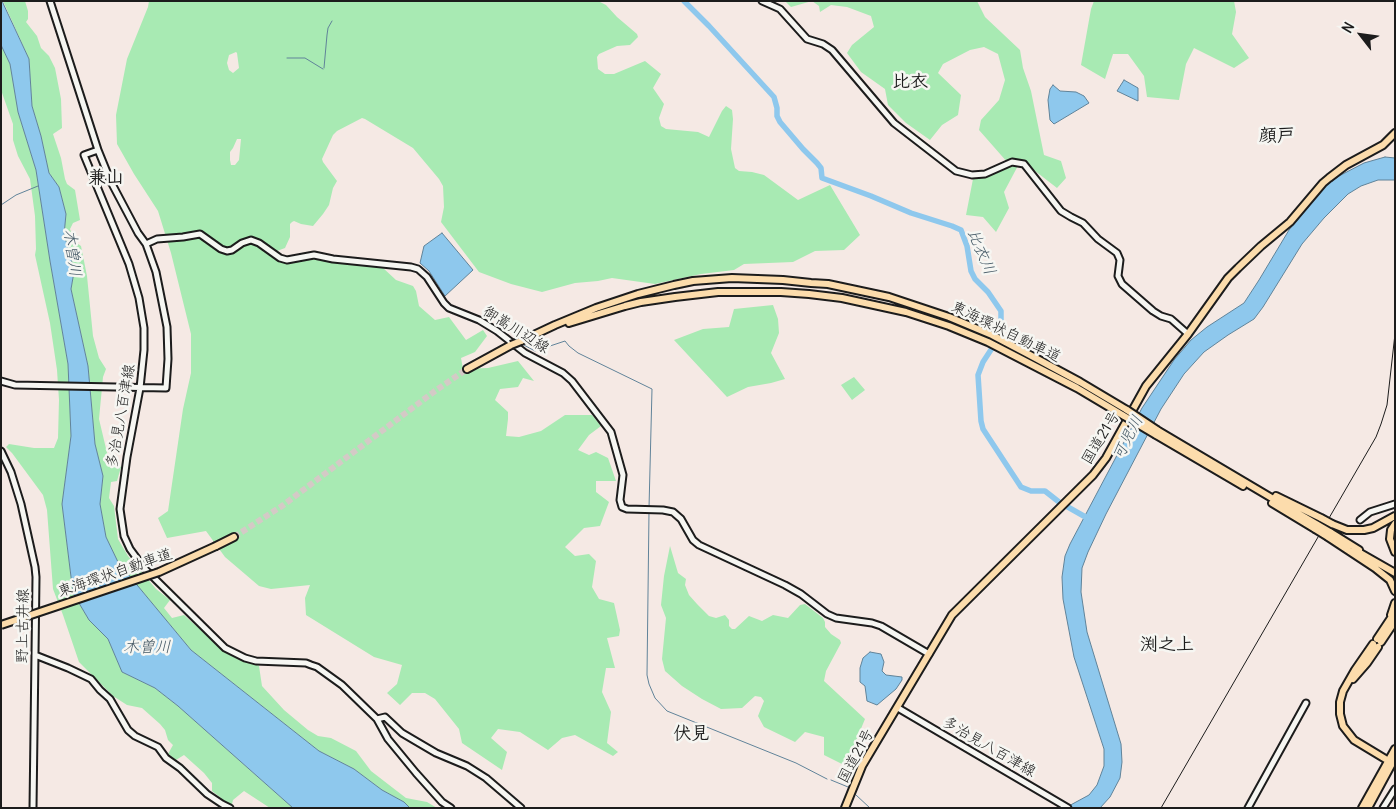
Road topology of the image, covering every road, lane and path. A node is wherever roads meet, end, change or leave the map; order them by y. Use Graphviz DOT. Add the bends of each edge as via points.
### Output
graph roads {
  1 [pos="50,1"];
  2 [pos="762,1"];
  3 [pos="1395,134"];
  4 [pos="98,150"];
  5 [pos="146,244"];
  6 [pos="1188,334"];
  7 [pos="535,335"];
  8 [pos="1000,343"];
  9 [pos="467,369"];
  10 [pos="1,381"];
  11 [pos="140,388"];
  12 [pos="1156,432"];
  13 [pos="1,450"];
  14 [pos="1395,504"];
  15 [pos="1395,516"];
  16 [pos="1360,520"];
  17 [pos="1395,524"];
  18 [pos="1317,525"];
  19 [pos="1328,534"];
  20 [pos="234,537"];
  21 [pos="1395,552"];
  22 [pos="1395,572"];
  23 [pos="1395,591"];
  24 [pos="1395,603"];
  25 [pos="1395,612"];
  26 [pos="1392,623"];
  27 [pos="1,625"];
  28 [pos="929,654"];
  29 [pos="35,655"];
  30 [pos="1306,703"];
  31 [pos="898,708"];
  32 [pos="377,719"];
  33 [pos="1395,749"];
  34 [pos="1392,761"];
  35 [pos="1395,789"];
  36 [pos="33,808"];
  37 [pos="230,808"];
  38 [pos="451,808"];
  39 [pos="521,808"];
  40 [pos="845,808"];
  41 [pos="1068,808"];
  42 [pos="1248,808"];
  43 [pos="1362,808"];
  44 [pos="1368,808"];
  45 [pos="1382,808"];
  1 -- 4 [label="main road"];
  2 -- 6 [label="main road" via="780,9 808,39 832,50 894,123 956,171 985,174 1012,162 1024,164 1061,211 1083,223 1117,253 1120,260 1118,276 1122,284 1153,312 1172,319"];
  3 -- 6 [label="highway, 国道21号" via="1326,181 1290,222 1228,278"];
  4 -- 5 [label="main road" via="111,182"];
  4 -- 11 [label="main road, 多治見八百津線" via="84,155 130,264 140,298 144,328"];
  5 -- 11 [label="main road" via="156,272 167,327 168,365 166,388"];
  5 -- 28 [label="main road, 御嵩川辺線" via="157,239 200,234 227,251 251,240 288,260 314,255 418,269 428,276 449,308 480,320 525,352 563,372 572,381 611,432 623,475 622,507 673,512 699,545 785,585 827,614 881,626"];
  6 -- 28 [label="highway, 国道21号" via="1146,386 1093,475 952,615"];
  7 -- 8 [label="highway, 東海環状自動車道" via="580,319 657,299 760,291 842,298 893,309 988,342"];
  7 -- 8 [label="highway, 東海環状自動車道" via="578,315 655,289 693,281 732,278 828,284 889,297 949,317 992,335"];
  7 -- 9 [label="highway, 東海環状自動車道, bridge"];
  8 -- 12 [label="highway, 東海環状自動車道, bridge"];
  10 -- 11 [label="main road" via="15,385"];
  11 -- 32 [label="main road, 多治見八百津線" via="120,509 124,536 135,558 225,648 245,658 306,663 317,667 342,685"];
  12 -- 18 [label="highway, 東海環状自動車道"];
  12 -- 18 [label="highway, 東海環状自動車道" via="1272,503"];
  13 -- 29 [label="main road, 野上古井線" via="17,492 35,567"];
  14 -- 16 [label="main road" via="1370,512"];
  15 -- 18 [label="highway, bridge" via="1364,530 1347,530 1332,524"];
  17 -- 21 [label="highway" via="1390,538"];
  18 -- 19 [label="highway, 東海環状自動車道, bridge"];
  19 -- 22 [label="highway, 東海環状自動車道"];
  19 -- 23 [label="highway" via="1376,568 1390,580"];
  20 -- 27 [label="highway, 東海環状自動車道, bridge" via="159,572"];
  24 -- 26 [label="highway"];
  25 -- 26 [label="highway"];
  26 -- 34 [label="highway" via="1355,670 1340,702 1341,720 1346,731 1360,745"];
  28 -- 31 [label="highway, 国道21号"];
  29 -- 36 [label="main road, 野上古井線"];
  29 -- 37 [label="main road" via="90,679 110,699 128,730 158,747 207,794"];
  30 -- 42 [label="main road"];
  31 -- 40 [label="highway, 国道21号" via="862,766"];
  31 -- 41 [label="main road, 多治見八百津線"];
  32 -- 38 [label="main road" via="416,774"];
  32 -- 39 [label="main road" via="385,717 402,733 467,766"];
  33 -- 34 [label="highway"];
  34 -- 43 [label="highway"];
  34 -- 44 [label="highway"];
  35 -- 45 [label="main road"];
}
